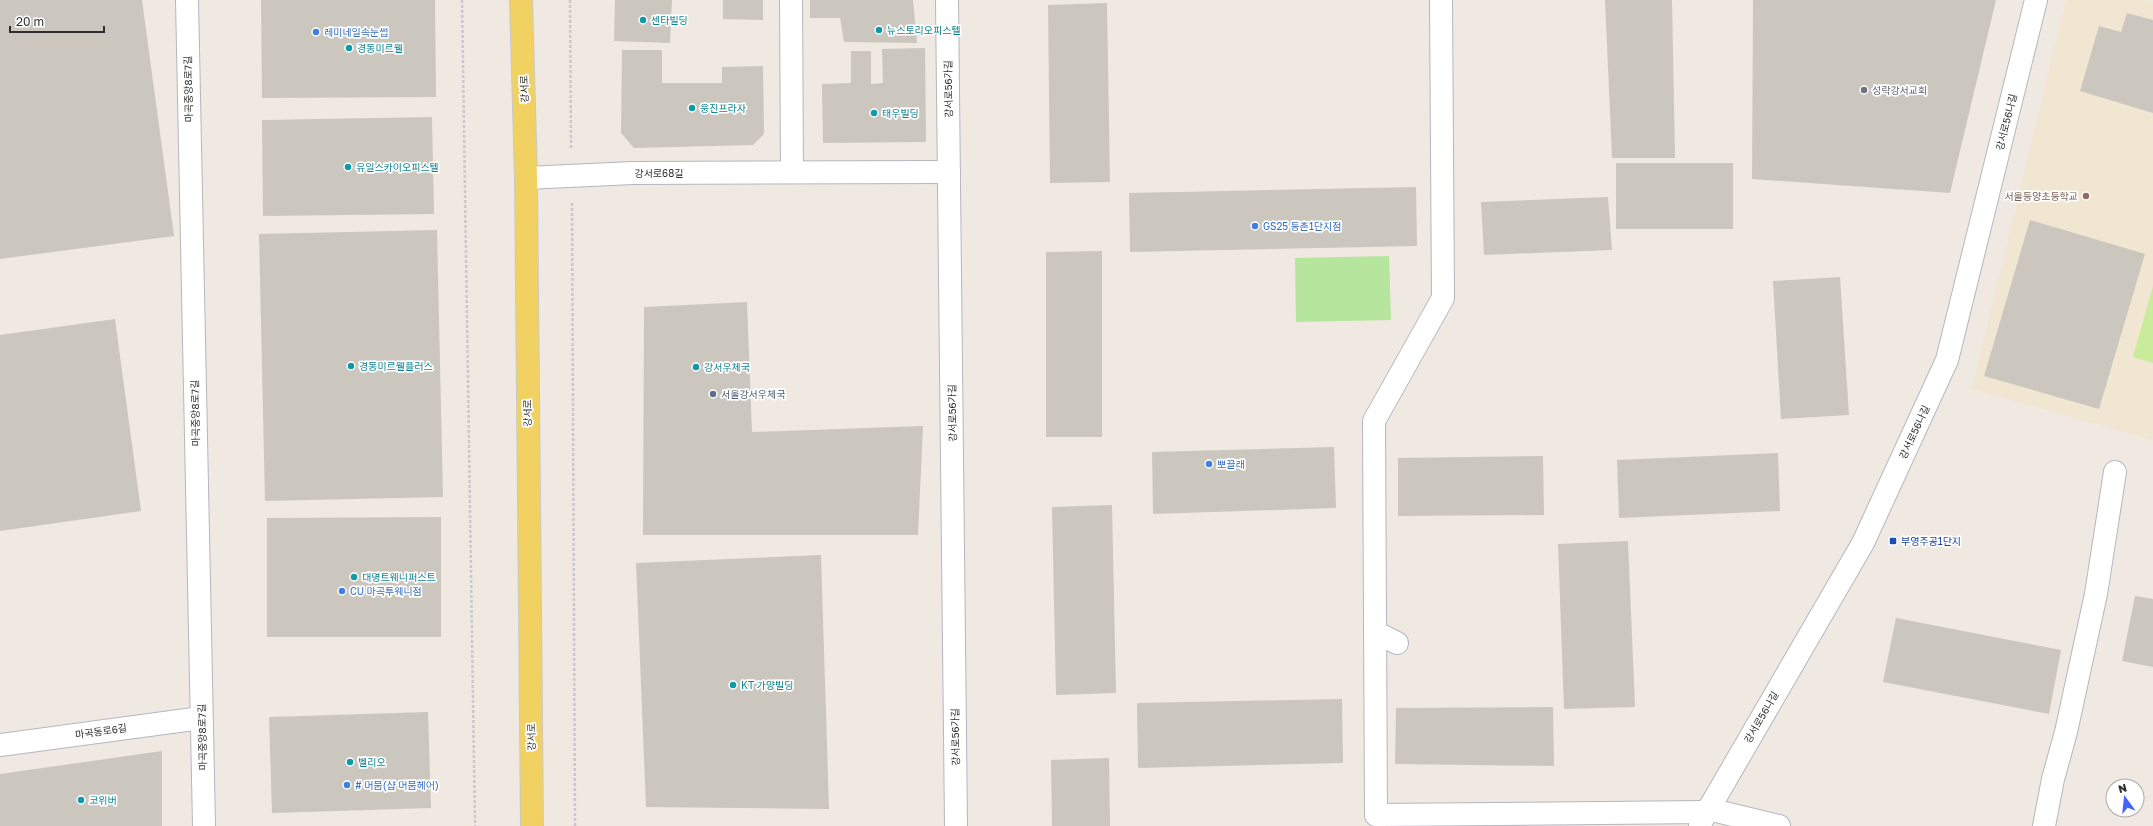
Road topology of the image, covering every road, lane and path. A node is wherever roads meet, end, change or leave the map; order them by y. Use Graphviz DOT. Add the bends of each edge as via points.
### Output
graph roads {
  1 [pos="187,0"];
  2 [pos="462,0"];
  3 [pos="521,0"];
  4 [pos="570,0"];
  5 [pos="790,0"];
  6 [pos="947,0"];
  7 [pos="1440,0"];
  8 [pos="2036,0"];
  9 [pos="792,172"];
  10 [pos="949,172"];
  11 [pos="572,176"];
  12 [pos="526,178"];
  13 [pos="2115,472"];
  14 [pos="1375,632"];
  15 [pos="1397,643"];
  16 [pos="201,718"];
  17 [pos="0,745"];
  18 [pos="1705,815"];
  19 [pos="204,826"];
  20 [pos="475,826"];
  21 [pos="532,826"];
  22 [pos="575,826"];
  23 [pos="956,826"];
  24 [pos="1778,826"];
  25 [pos="2044,826"];
  1 -- 16 [label="street, 마곡중앙8로7길"];
  2 -- 20 [label="path"];
  3 -- 12 [label="main road, 강서로"];
  4 -- 11 [label="path"];
  5 -- 9 [label="street"];
  6 -- 10 [label="street, 강서로56가길"];
  7 -- 14 [label="street" via="1443,298 1374,421"];
  8 -- 18 [label="street, 강서로56나길" via="1947,360 1862,543"];
  9 -- 10 [label="street, 강서로68길"];
  9 -- 11 [label="street, 강서로68길"];
  10 -- 23 [label="street, 강서로56가길"];
  11 -- 12 [label="street, 강서로68길"];
  11 -- 22 [label="path"];
  12 -- 21 [label="main road, 강서로"];
  13 -- 25 [label="street" via="2096,594 2066,732 2052,778"];
  14 -- 15 [label="street"];
  14 -- 18 [label="street" via="1376,815"];
  16 -- 17 [label="street, 마곡동로6길"];
  16 -- 19 [label="street, 마곡중앙8로7길"];
  18 -- 24 [label="street"];
}
